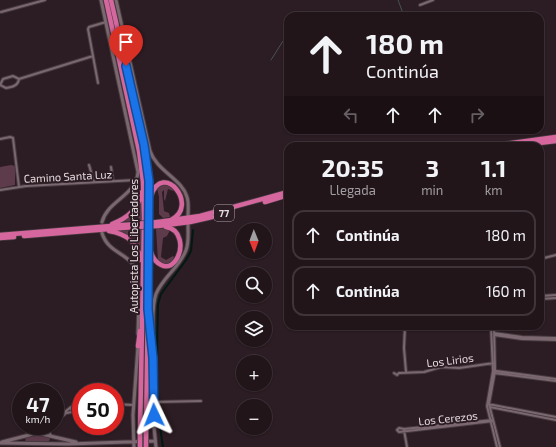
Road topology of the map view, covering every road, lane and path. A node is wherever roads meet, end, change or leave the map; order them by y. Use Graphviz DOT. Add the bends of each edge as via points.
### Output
graph roads {
  1 [pos="45,0"];
  2 [pos="101,0"];
  3 [pos="106,0"];
  4 [pos="111,0"];
  5 [pos="116,0"];
  6 [pos="433,0"];
  7 [pos="420,5"];
  8 [pos="1,12"];
  9 [pos="106,22"];
  10 [pos="93,56"];
  11 [pos="19,79"];
  12 [pos="98,83"];
  13 [pos="0,85"];
  14 [pos="556,137"];
  15 [pos="0,139"];
  16 [pos="556,140"];
  17 [pos="519,142"];
  18 [pos="542,142"];
  19 [pos="89,165"];
  20 [pos="111,167"];
  21 [pos="136,180"];
  22 [pos="113,181"];
  23 [pos="94,182"];
  24 [pos="143,182"];
  25 [pos="19,187"];
  26 [pos="0,190"];
  27 [pos="284,193"];
  28 [pos="284,196"];
  29 [pos="150,199"];
  30 [pos="188,216"];
  31 [pos="164,222"];
  32 [pos="103,224"];
  33 [pos="158,224"];
  34 [pos="188,225"];
  35 [pos="135,226"];
  36 [pos="101,232"];
  37 [pos="0,235"];
  38 [pos="0,238"];
  39 [pos="149,247"];
  40 [pos="556,254"];
  41 [pos="544,258"];
  42 [pos="143,271"];
  43 [pos="556,295"];
  44 [pos="544,296"];
  45 [pos="556,298"];
  46 [pos="544,300"];
  47 [pos="143,308"];
  48 [pos="148,309"];
  49 [pos="405,330"];
  50 [pos="492,330"];
  51 [pos="492,334"];
  52 [pos="556,339"];
  53 [pos="138,346"];
  54 [pos="153,358"];
  55 [pos="494,363"];
  56 [pos="406,372"];
  57 [pos="494,372"];
  58 [pos="399,373"];
  59 [pos="556,380"];
  60 [pos="201,401"];
  61 [pos="153,402"];
  62 [pos="124,404"];
  63 [pos="133,404"];
  64 [pos="488,405"];
  65 [pos="72,406"];
  66 [pos="64,413"];
  67 [pos="556,418"];
  68 [pos="491,421"];
  69 [pos="30,435"];
  70 [pos="46,435"];
  71 [pos="26,436"];
  72 [pos="51,436"];
  73 [pos="134,441"];
  74 [pos="155,441"];
  75 [pos="80,442"];
  76 [pos="0,443"];
  77 [pos="26,443"];
  78 [pos="48,444"];
  79 [pos="134,447"];
  80 [pos="140,447"];
  81 [pos="146,447"];
  82 [pos="156,447"];
  83 [pos="407,447"];
  84 [pos="499,447"];
  1 -- 8 [label="street"];
  2 -- 9 [label="street"];
  3 -- 24 [label="highway, Autopista Los Libertadores" via="139,151"];
  4 -- 29 [label="highway, Autopista Los Libertadores" via="144,145"];
  5 -- 30 [label="street" via="150,151 158,166 184,191 188,200"];
  6 -- 7 [label="street"];
  9 -- 10 [label="street" via="88,28"];
  9 -- 21 [label="street" via="135,153 138,172"];
  10 -- 11 [label="street"];
  10 -- 12 [label="street"];
  11 -- 13 [label="street" via="13,76 3,80"];
  11 -- 13 [label="street" via="15,86 6,88"];
  14 -- 17 [label="highway"];
  15 -- 25 [label="street" via="10,136 13,138"];
  16 -- 18 [label="highway"];
  19 -- 23 [label="street"];
  20 -- 22 [label="street"];
  21 -- 22 [label="street, Camino Santa Luz"];
  21 -- 32 [label="street" via="130,191 108,210"];
  22 -- 23 [label="street, Camino Santa Luz"];
  23 -- 25 [label="street, Camino Santa Luz"];
  24 -- 32 [label="highway" via="139,200 133,211 124,219"];
  24 -- 42 [label="highway, Autopista Los Libertadores"];
  25 -- 26 [label="street, Camino Santa Luz"];
  27 -- 31 [label="highway, 77" via="204,216"];
  28 -- 33 [label="highway, 77" via="197,220"];
  29 -- 31 [label="highway" via="153,190 160,183 169,182 176,188 182,202 181,210 176,217"];
  29 -- 39 [label="highway, Autopista Los Libertadores"];
  31 -- 33 [label="highway, 77"];
  32 -- 35 [label="highway, 77"];
  32 -- 37 [label="highway, 77"];
  33 -- 35 [label="highway, 77, bridge"];
  33 -- 39 [label="highway" via="178,233 180,241 177,258 171,264 159,265 153,259"];
  34 -- 54 [label="street" via="188,244 185,252 161,285 155,299"];
  35 -- 36 [label="highway, 77"];
  36 -- 38 [label="highway, 77"];
  36 -- 42 [label="highway" via="119,233 131,240 139,252"];
  36 -- 53 [label="street" via="108,246 130,261 137,272"];
  39 -- 48 [label="highway, Autopista Los Libertadores"];
  40 -- 41 [label="street"];
  42 -- 47 [label="highway, Autopista Los Libertadores"];
  43 -- 44 [label="street"];
  45 -- 46 [label="street"];
  47 -- 53 [label="highway"];
  47 -- 80 [label="highway, Autopista Los Libertadores, bridge"];
  48 -- 54 [label="highway"];
  48 -- 81 [label="highway, Autopista Los Libertadores, bridge"];
  49 -- 56 [label="street"];
  50 -- 51 [label="street"];
  51 -- 52 [label="street" via="522,339"];
  51 -- 55 [label="street"];
  53 -- 63 [label="street"];
  54 -- 61 [label="street"];
  55 -- 56 [label="street, Los Lirios"];
  55 -- 57 [label="street"];
  56 -- 58 [label="street, Los Lirios"];
  57 -- 59 [label="street"];
  57 -- 64 [label="street"];
  60 -- 61 [label="street"];
  61 -- 74 [label="street"];
  62 -- 63 [label="street"];
  63 -- 73 [label="street"];
  64 -- 67 [label="street"];
  64 -- 68 [label="street"];
  65 -- 66 [label="street"];
  68 -- 83 [label="street, Los Cerezos" via="403,430"];
  68 -- 84 [label="street"];
  69 -- 71 [label="street"];
  70 -- 72 [label="street"];
  71 -- 76 [label="street"];
  71 -- 77 [label="street" via="23,440"];
  72 -- 75 [label="street"];
  72 -- 78 [label="street"];
  73 -- 74 [label="street"];
  73 -- 75 [label="street"];
  73 -- 79 [label="street"];
  74 -- 82 [label="street"];
  75 -- 78 [label="street"];
  76 -- 77 [label="street"];
  77 -- 78 [label="street"];
}
